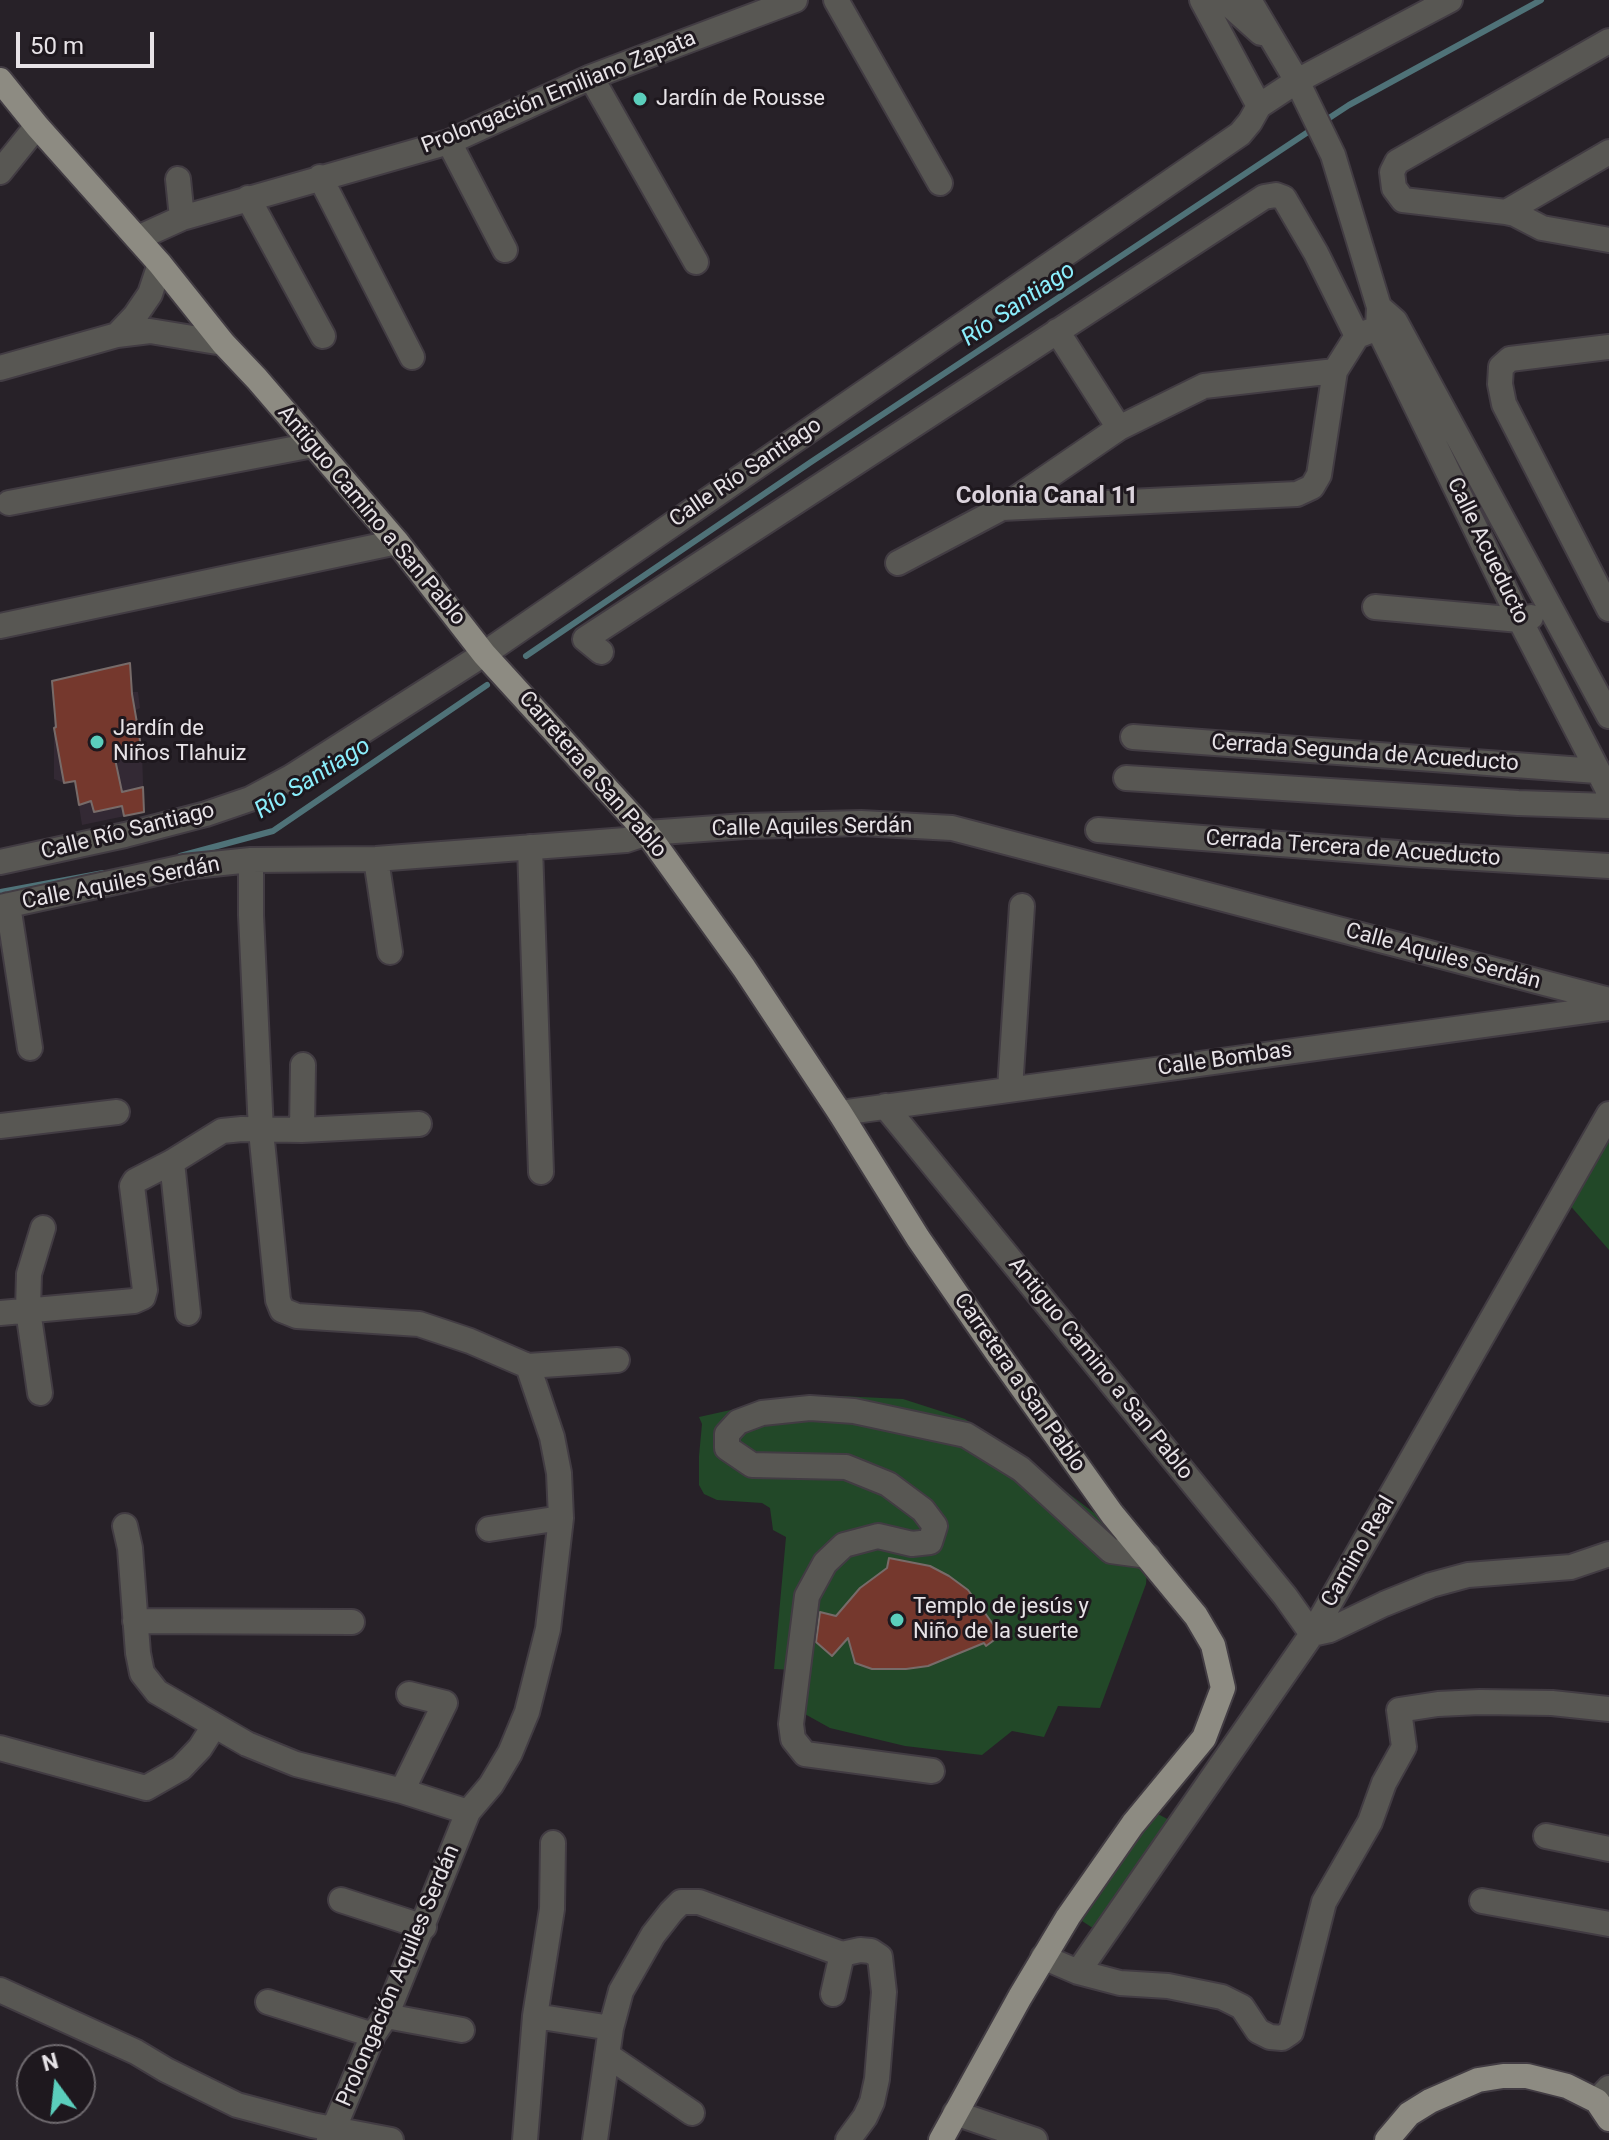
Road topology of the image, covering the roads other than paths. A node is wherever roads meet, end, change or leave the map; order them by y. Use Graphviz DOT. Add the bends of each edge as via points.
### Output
graph roads {
  1 [pos="795,0"];
  2 [pos="836,0"];
  3 [pos="1202,0"];
  4 [pos="1224,0"];
  5 [pos="1249,0"];
  6 [pos="1450,0"];
  7 [pos="1609,41"];
  8 [pos="1280,51"];
  9 [pos="591,77"];
  10 [pos="3,89"];
  11 [pos="1302,90"];
  12 [pos="1259,106"];
  13 [pos="37,126"];
  14 [pos="449,142"];
  15 [pos="1609,152"];
  16 [pos="0,172"];
  17 [pos="320,177"];
  18 [pos="178,179"];
  19 [pos="940,183"];
  20 [pos="248,198"];
  21 [pos="1506,212"];
  22 [pos="182,218"];
  23 [pos="138,238"];
  24 [pos="1609,240"];
  25 [pos="505,250"];
  26 [pos="696,262"];
  27 [pos="160,264"];
  28 [pos="1377,323"];
  29 [pos="1057,331"];
  30 [pos="117,335"];
  31 [pos="323,336"];
  32 [pos="223,343"];
  33 [pos="1609,347"];
  34 [pos="412,357"];
  35 [pos="0,368"];
  36 [pos="1335,371"];
  37 [pos="1119,428"];
  38 [pos="313,445"];
  39 [pos="9,503"];
  40 [pos="1002,508"];
  41 [pos="397,542"];
  42 [pos="898,563"];
  43 [pos="1375,607"];
  44 [pos="1609,609"];
  45 [pos="1553,612"];
  46 [pos="1520,620"];
  47 [pos="0,626"];
  48 [pos="601,652"];
  49 [pos="484,654"];
  50 [pos="1609,716"];
  51 [pos="1133,737"];
  52 [pos="1126,778"];
  53 [pos="1603,781"];
  54 [pos="1609,806"];
  55 [pos="1098,830"];
  56 [pos="647,833"];
  57 [pos="530,847"];
  58 [pos="376,859"];
  59 [pos="251,860"];
  60 [pos="0,862"];
  61 [pos="1609,866"];
  62 [pos="4,906"];
  63 [pos="1022,906"];
  64 [pos="390,952"];
  65 [pos="1609,1000"];
  66 [pos="1609,1008"];
  67 [pos="30,1048"];
  68 [pos="303,1065"];
  69 [pos="1010,1089"];
  70 [pos="885,1106"];
  71 [pos="117,1112"];
  72 [pos="840,1113"];
  73 [pos="1609,1114"];
  74 [pos="419,1124"];
  75 [pos="0,1126"];
  76 [pos="302,1130"];
  77 [pos="261,1131"];
  78 [pos="172,1162"];
  79 [pos="541,1172"];
  80 [pos="43,1228"];
  81 [pos="28,1310"];
  82 [pos="0,1313"];
  83 [pos="188,1313"];
  84 [pos="617,1360"];
  85 [pos="528,1366"];
  86 [pos="40,1393"];
  87 [pos="561,1518"];
  88 [pos="125,1526"];
  89 [pos="489,1529"];
  90 [pos="1609,1554"];
  91 [pos="1148,1556"];
  92 [pos="135,1621"];
  93 [pos="352,1622"];
  94 [pos="1312,1634"];
  95 [pos="409,1694"];
  96 [pos="1609,1709"];
  97 [pos="214,1726"];
  98 [pos="0,1748"];
  99 [pos="932,1771"];
  100 [pos="402,1791"];
  101 [pos="468,1812"];
  102 [pos="1546,1836"];
  103 [pos="553,1843"];
  104 [pos="1609,1849"];
  105 [pos="341,1900"];
  106 [pos="1482,1901"];
  107 [pos="1609,1924"];
  108 [pos="424,1927"];
  109 [pos="842,1954"];
  110 [pos="1043,1957"];
  111 [pos="1078,1972"];
  112 [pos="0,1990"];
  113 [pos="833,1994"];
  114 [pos="268,2002"];
  115 [pos="535,2016"];
  116 [pos="380,2025"];
  117 [pos="611,2028"];
  118 [pos="462,2030"];
  119 [pos="607,2055"];
  120 [pos="1605,2103"];
  121 [pos="692,2113"];
  122 [pos="955,2113"];
  123 [pos="332,2134"];
  124 [pos="391,2140"];
  125 [pos="525,2140"];
  126 [pos="595,2140"];
  127 [pos="848,2140"];
  128 [pos="941,2140"];
  129 [pos="1035,2140"];
  130 [pos="1387,2140"];
  1 -- 9 [label="street, Prolongación Emiliano Zapata"];
  2 -- 19 [label="street"];
  3 -- 12 [label="street"];
  4 -- 8 [label="street, Calle Acueducto"];
  5 -- 8 [label="street, Calle Acueducto"];
  6 -- 11 [label="street, Calle Río Santiago"];
  7 -- 21 [label="street" via="1397,162 1392,172 1403,200"];
  8 -- 11 [label="street, Calle Acueducto"];
  9 -- 14 [label="street, Prolongación Emiliano Zapata"];
  9 -- 26 [label="street"];
  10 -- 13 [label="main road, Antiguo Camino a San Pablo"];
  11 -- 12 [label="street, Calle Río Santiago"];
  11 -- 28 [label="street, Calle Acueducto" via="1333,155"];
  12 -- 49 [label="street, Calle Río Santiago" via="1240,134"];
  13 -- 16 [label="street"];
  13 -- 23 [label="main road, Antiguo Camino a San Pablo"];
  14 -- 17 [label="street, Prolongación Emiliano Zapata"];
  14 -- 25 [label="street"];
  15 -- 21 [label="street"];
  17 -- 20 [label="street, Prolongación Emiliano Zapata"];
  17 -- 34 [label="street"];
  18 -- 22 [label="street"];
  20 -- 22 [label="street, Prolongación Emiliano Zapata"];
  20 -- 31 [label="street"];
  21 -- 24 [label="street" via="1542,228"];
  22 -- 23 [label="street, Prolongación Emiliano Zapata"];
  23 -- 27 [label="main road, Antiguo Camino a San Pablo"];
  27 -- 30 [label="street" via="150,294"];
  27 -- 32 [label="main road, Antiguo Camino a San Pablo"];
  28 -- 29 [label="street" via="1284,198 1276,195 1264,197"];
  28 -- 36 [label="street"];
  28 -- 45 [label="street, Calle Acueducto"];
  28 -- 46 [label="street, Calle Acueducto"];
  29 -- 37 [label="street"];
  29 -- 48 [label="street" via="585,639"];
  30 -- 32 [label="street" via="150,331"];
  30 -- 35 [label="street"];
  32 -- 38 [label="main road, Antiguo Camino a San Pablo"];
  33 -- 44 [label="street" via="1510,359 1501,367 1500,384 1504,404"];
  36 -- 37 [label="street" via="1204,386"];
  36 -- 40 [label="street" via="1319,475 1312,487 1297,494"];
  37 -- 40 [label="street"];
  38 -- 39 [label="street"];
  38 -- 41 [label="main road, Antiguo Camino a San Pablo"];
  40 -- 42 [label="street"];
  41 -- 47 [label="street"];
  41 -- 49 [label="main road, Antiguo Camino a San Pablo"];
  43 -- 46 [label="street"];
  45 -- 46 [label="street"];
  45 -- 50 [label="street, Calle Acueducto"];
  46 -- 53 [label="street, Calle Acueducto"];
  49 -- 56 [label="main road, Carretera a San Pablo"];
  49 -- 60 [label="street, Calle Río Santiago" via="250,799 125,835"];
  51 -- 53 [label="street, Cerrada Segunda de Acueducto"];
  52 -- 54 [label="street"];
  55 -- 61 [label="street, Cerrada Tercera de Acueducto"];
  56 -- 57 [label="street, Calle Aquiles Serdán" via="626,840"];
  56 -- 65 [label="street, Calle Aquiles Serdán" via="861,823 952,828"];
  56 -- 72 [label="main road, Carretera a San Pablo"];
  57 -- 58 [label="street, Calle Aquiles Serdán"];
  57 -- 79 [label="street"];
  58 -- 59 [label="street, Calle Aquiles Serdán"];
  58 -- 64 [label="street"];
  59 -- 62 [label="street, Calle Aquiles Serdán" via="184,867"];
  59 -- 77 [label="street"];
  62 -- 67 [label="street"];
  63 -- 69 [label="street"];
  66 -- 69 [label="street, Calle Bombas"];
  68 -- 76 [label="street"];
  69 -- 70 [label="street, Calle Bombas"];
  70 -- 72 [label="street, Calle Bombas"];
  70 -- 94 [label="street, Antiguo Camino a San Pablo"];
  71 -- 75 [label="street"];
  72 -- 91 [label="main road, Carretera a San Pablo" via="970,1314 1112,1514"];
  73 -- 94 [label="street, Camino Real"];
  74 -- 76 [label="street"];
  76 -- 77 [label="street"];
  77 -- 78 [label="street" via="222,1131"];
  77 -- 85 [label="street" via="282,1310 297,1316 419,1324"];
  78 -- 81 [label="street" via="132,1186 143,1297"];
  78 -- 83 [label="street"];
  80 -- 81 [label="street" via="29,1274"];
  81 -- 82 [label="street"];
  81 -- 86 [label="street"];
  84 -- 85 [label="street"];
  85 -- 87 [label="street, Prolongación Aquiles Serdán" via="552,1437"];
  87 -- 89 [label="street"];
  87 -- 101 [label="street, Prolongación Aquiles Serdán" via="548,1629 527,1712 510,1753"];
  88 -- 92 [label="street"];
  90 -- 94 [label="street" via="1571,1567 1468,1575"];
  91 -- 99 [label="street" via="1111,1551 1021,1469 966,1435 854,1411 810,1408 762,1413 738,1422 727,1434 727,1448 752,1465 846,1467 888,1484 935,1526 930,1542 912,1544 878,1536 844,1545 825,1563 807,1596 791,1724 793,1739 805,1754"];
  91 -- 110 [label="main road, Carretera a San Pablo" via="1213,1645 1223,1688 1204,1738 1133,1824"];
  92 -- 93 [label="street"];
  92 -- 97 [label="street" via="142,1673 157,1692"];
  94 -- 111 [label="street, Camino Real"];
  95 -- 100 [label="street" via="445,1703"];
  96 -- 111 [label="street" via="1532,1702 1399,1710 1404,1747 1370,1822 1324,1902 1291,2032 1282,2038 1258,2031 1242,2007 1222,1997"];
  97 -- 98 [label="street" via="181,1768 146,1788"];
  97 -- 100 [label="street" via="296,1764"];
  100 -- 101 [label="street"];
  101 -- 108 [label="street, Prolongación Aquiles Serdán"];
  102 -- 104 [label="street"];
  103 -- 115 [label="street" via="552,1909"];
  105 -- 108 [label="street"];
  106 -- 107 [label="street"];
  108 -- 116 [label="street, Prolongación Aquiles Serdán"];
  109 -- 113 [label="street"];
  109 -- 117 [label="street" via="699,1902 681,1902 653,1935 621,1991"];
  109 -- 127 [label="street" via="860,1950 880,1957 884,1992 872,2102"];
  110 -- 111 [label="street"];
  110 -- 122 [label="main road, Carretera a San Pablo"];
  112 -- 123 [label="street" via="237,2105"];
  114 -- 116 [label="street"];
  115 -- 117 [label="street"];
  115 -- 125 [label="street"];
  116 -- 118 [label="street"];
  116 -- 123 [label="street, Prolongación Aquiles Serdán"];
  117 -- 119 [label="street"];
  119 -- 121 [label="street"];
  119 -- 126 [label="street"];
  120 -- 130 [label="main road" via="1527,2076 1478,2080 1409,2114"];
  122 -- 128 [label="main road, Carretera a San Pablo"];
  122 -- 129 [label="street"];
  123 -- 124 [label="street"];
}
